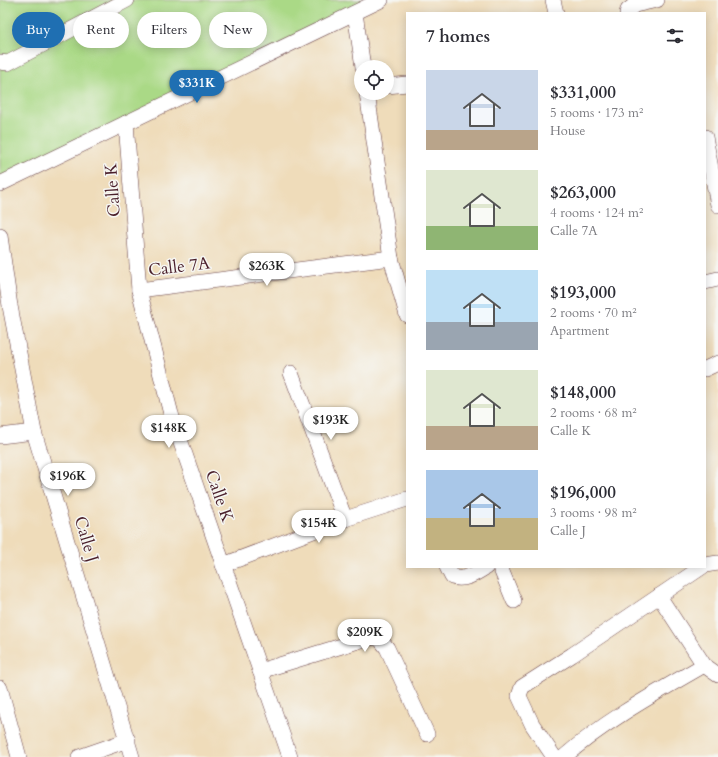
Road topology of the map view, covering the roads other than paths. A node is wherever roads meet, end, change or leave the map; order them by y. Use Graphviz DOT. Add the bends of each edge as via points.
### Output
graph roads {
  1 [pos="127,0"];
  2 [pos="381,0"];
  3 [pos="553,0"];
  4 [pos="657,0"];
  5 [pos="556,12"];
  6 [pos="627,12"];
  7 [pos="355,13"];
  8 [pos="362,60"];
  9 [pos="0,62"];
  10 [pos="406,84"];
  11 [pos="394,85"];
  12 [pos="368,100"];
  13 [pos="126,123"];
  14 [pos="718,132"];
  15 [pos="706,136"];
  16 [pos="706,141"];
  17 [pos="0,184"];
  18 [pos="718,205"];
  19 [pos="0,236"];
  20 [pos="391,258"];
  21 [pos="718,279"];
  22 [pos="706,282"];
  23 [pos="139,290"];
  24 [pos="5,307"];
  25 [pos="406,311"];
  26 [pos="718,363"];
  27 [pos="706,369"];
  28 [pos="291,373"];
  29 [pos="34,432"];
  30 [pos="0,436"];
  31 [pos="406,499"];
  32 [pos="345,519"];
  33 [pos="718,563"];
  34 [pos="223,565"];
  35 [pos="706,565"];
  36 [pos="448,568"];
  37 [pos="484,568"];
  38 [pos="500,568"];
  39 [pos="701,568"];
  40 [pos="659,596"];
  41 [pos="514,601"];
  42 [pos="704,664"];
  43 [pos="260,671"];
  44 [pos="718,675"];
  45 [pos="0,688"];
  46 [pos="427,734"];
  47 [pos="128,740"];
  48 [pos="19,757"];
  49 [pos="79,757"];
  50 [pos="132,757"];
  51 [pos="290,757"];
  52 [pos="554,757"];
  53 [pos="564,757"];
  1 -- 9 [label="street" via="8,63"];
  2 -- 7 [label="street"];
  3 -- 5 [label="street"];
  4 -- 6 [label="street" via="635,5"];
  7 -- 8 [label="street"];
  7 -- 13 [label="street"];
  10 -- 11 [label="street"];
  12 -- 20 [label="street"];
  13 -- 17 [label="street"];
  13 -- 23 [label="street, Calle K"];
  14 -- 15 [label="street"];
  16 -- 18 [label="street"];
  19 -- 24 [label="street, Calle J"];
  20 -- 23 [label="street, Calle 7A"];
  20 -- 25 [label="street"];
  21 -- 22 [label="street"];
  23 -- 34 [label="street, Calle K" via="171,414"];
  24 -- 29 [label="street, Calle J"];
  26 -- 27 [label="street"];
  28 -- 32 [label="street"];
  29 -- 30 [label="street"];
  29 -- 47 [label="street, Calle J"];
  31 -- 32 [label="street"];
  32 -- 34 [label="street"];
  33 -- 35 [label="street"];
  34 -- 43 [label="street, Calle K"];
  36 -- 37 [label="street" via="452,577 460,580"];
  38 -- 41 [label="street"];
  39 -- 40 [label="street"];
  40 -- 42 [label="street"];
  40 -- 52 [label="street" via="522,686 518,696 532,724"];
  42 -- 44 [label="street"];
  42 -- 53 [label="street" via="634,706 581,742"];
  43 -- 46 [label="street" via="364,639 380,639 387,648"];
  43 -- 51 [label="street, Calle K"];
  45 -- 48 [label="street"];
  47 -- 49 [label="street"];
  47 -- 50 [label="street, Calle J"];
}
